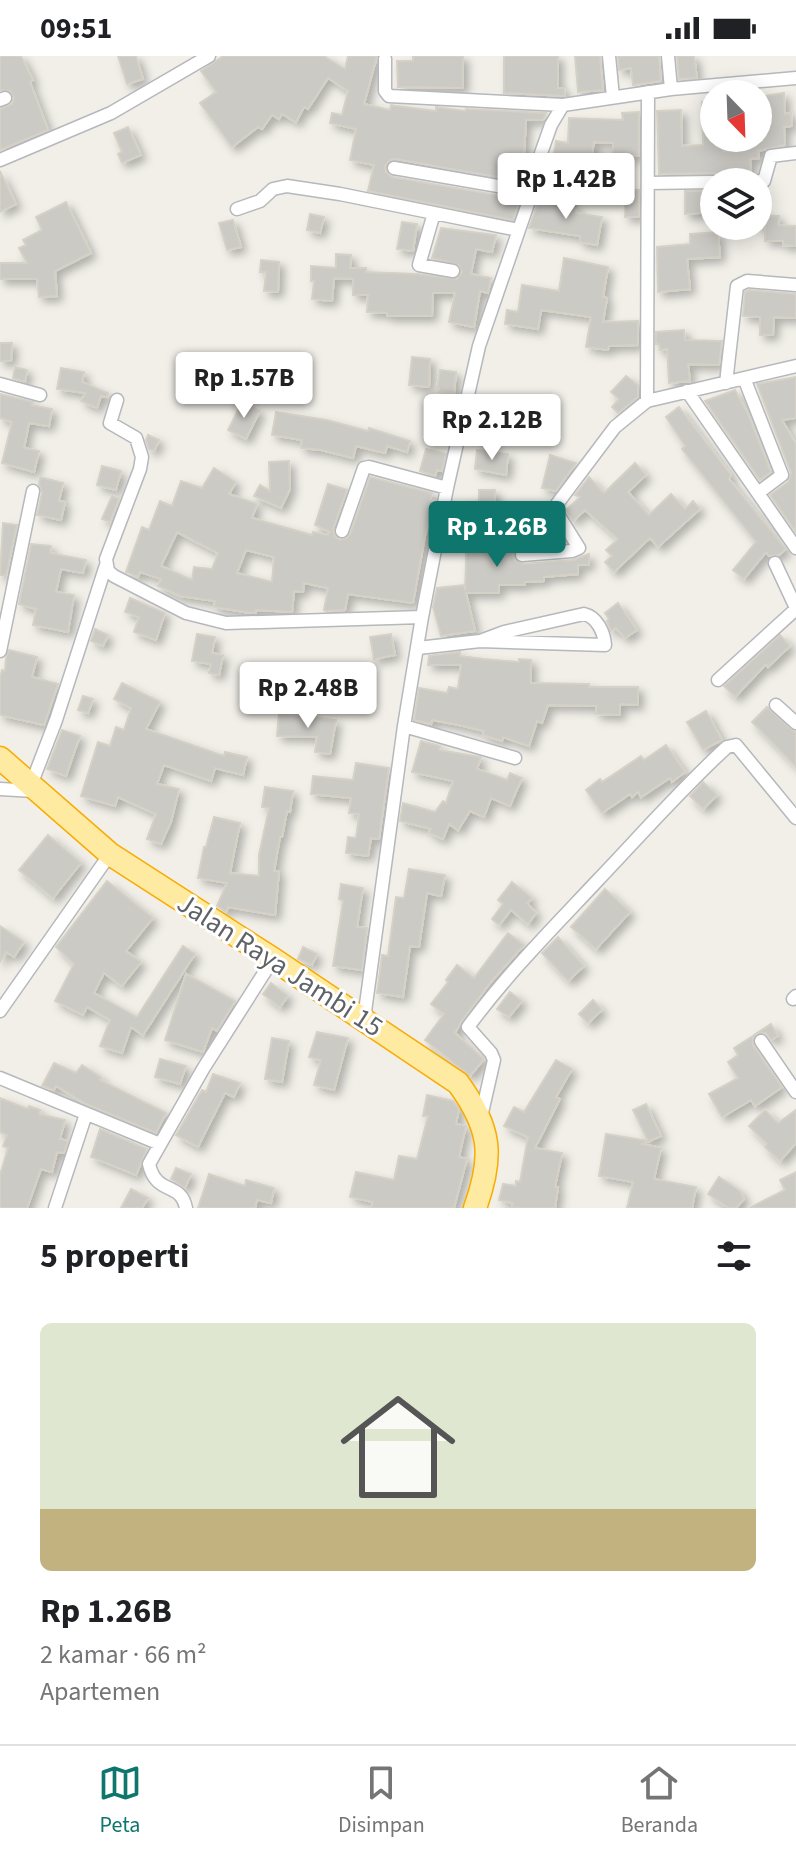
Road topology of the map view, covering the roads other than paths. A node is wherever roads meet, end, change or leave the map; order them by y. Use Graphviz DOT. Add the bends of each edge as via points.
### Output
graph roads {
  1 [pos="209,56"];
  2 [pos="609,56"];
  3 [pos="668,56"];
  4 [pos="385,59"];
  5 [pos="796,78"];
  6 [pos="671,89"];
  7 [pos="648,92"];
  8 [pos="613,97"];
  9 [pos="563,105"];
  10 [pos="796,153"];
  11 [pos="0,160"];
  12 [pos="394,168"];
  13 [pos="768,168"];
  14 [pos="700,182"];
  15 [pos="648,183"];
  16 [pos="532,192"];
  17 [pos="237,209"];
  18 [pos="434,213"];
  19 [pos="518,230"];
  20 [pos="453,271"];
  21 [pos="796,285"];
  22 [pos="796,366"];
  23 [pos="744,378"];
  24 [pos="726,383"];
  25 [pos="0,384"];
  26 [pos="687,391"];
  27 [pos="40,395"];
  28 [pos="117,400"];
  29 [pos="647,401"];
  30 [pos="447,488"];
  31 [pos="33,491"];
  32 [pos="758,493"];
  33 [pos="557,515"];
  34 [pos="441,518"];
  35 [pos="342,531"];
  36 [pos="796,548"];
  37 [pos="522,555"];
  38 [pos="775,563"];
  39 [pos="106,565"];
  40 [pos="796,609"];
  41 [pos="422,617"];
  42 [pos="480,641"];
  43 [pos="418,648"];
  44 [pos="0,651"];
  45 [pos="718,680"];
  46 [pos="776,705"];
  47 [pos="796,723"];
  48 [pos="404,726"];
  49 [pos="0,758"];
  50 [pos="515,758"];
  51 [pos="34,788"];
  52 [pos="0,789"];
  53 [pos="796,818"];
  54 [pos="110,854"];
  55 [pos="273,959"];
  56 [pos="0,1011"];
  57 [pos="364,1019"];
  58 [pos="761,1041"];
  59 [pos="0,1078"];
  60 [pos="796,1092"];
  61 [pos="86,1114"];
  62 [pos="481,1117"];
  63 [pos="160,1144"];
  64 [pos="55,1208"];
  65 [pos="186,1208"];
  66 [pos="475,1208"];
  1 -- 11 [label="street" via="111,113"];
  2 -- 8 [label="street"];
  3 -- 6 [label="street"];
  4 -- 9 [label="street" via="389,96"];
  5 -- 6 [label="street"];
  6 -- 7 [label="street"];
  7 -- 8 [label="street"];
  7 -- 15 [label="street"];
  8 -- 9 [label="street"];
  9 -- 16 [label="street" via="551,125"];
  10 -- 13 [label="street" via="771,156"];
  12 -- 16 [label="street"];
  14 -- 15 [label="street"];
  15 -- 29 [label="street"];
  16 -- 19 [label="street"];
  17 -- 18 [label="street" via="287,186"];
  18 -- 19 [label="street"];
  18 -- 20 [label="street" via="419,265"];
  19 -- 30 [label="street" via="479,346"];
  21 -- 24 [label="street" via="747,281 737,286"];
  22 -- 23 [label="street"];
  23 -- 24 [label="street"];
  23 -- 32 [label="street" via="782,475"];
  24 -- 26 [label="street"];
  25 -- 27 [label="street"];
  26 -- 29 [label="street"];
  26 -- 32 [label="street"];
  28 -- 39 [label="street" via="110,423 136,438 142,457"];
  29 -- 33 [label="street" via="615,427 554,508"];
  30 -- 34 [label="street"];
  30 -- 35 [label="street" via="364,468"];
  31 -- 44 [label="street"];
  32 -- 36 [label="street"];
  33 -- 34 [label="street"];
  33 -- 37 [label="street" via="579,548"];
  34 -- 41 [label="street"];
  38 -- 40 [label="street"];
  39 -- 41 [label="street" via="128,585 210,621"];
  39 -- 51 [label="street"];
  40 -- 45 [label="street"];
  41 -- 43 [label="street"];
  42 -- 42 [label="street" via="584,614 600,627 605,645"];
  42 -- 43 [label="street"];
  43 -- 48 [label="street"];
  46 -- 47 [label="street"];
  48 -- 50 [label="street"];
  48 -- 57 [label="street"];
  49 -- 51 [label="highway, Jalan Raya Jambi 15"];
  51 -- 52 [label="street"];
  51 -- 54 [label="highway, Jalan Raya Jambi 15"];
  53 -- 62 [label="street" via="736,745 709,763 540,939 468,1027 494,1060"];
  54 -- 55 [label="highway, Jalan Raya Jambi 15"];
  54 -- 56 [label="street"];
  55 -- 57 [label="highway, Jalan Raya Jambi 15"];
  55 -- 63 [label="street"];
  57 -- 62 [label="highway, Jalan Raya Jambi 15" via="458,1083"];
  58 -- 60 [label="street"];
  59 -- 61 [label="street"];
  61 -- 63 [label="street"];
  61 -- 64 [label="street"];
  62 -- 66 [label="highway, Jalan Raya Jambi 15" via="487,1138 484,1183"];
  63 -- 65 [label="street" via="149,1164 151,1176 179,1193"];
}
